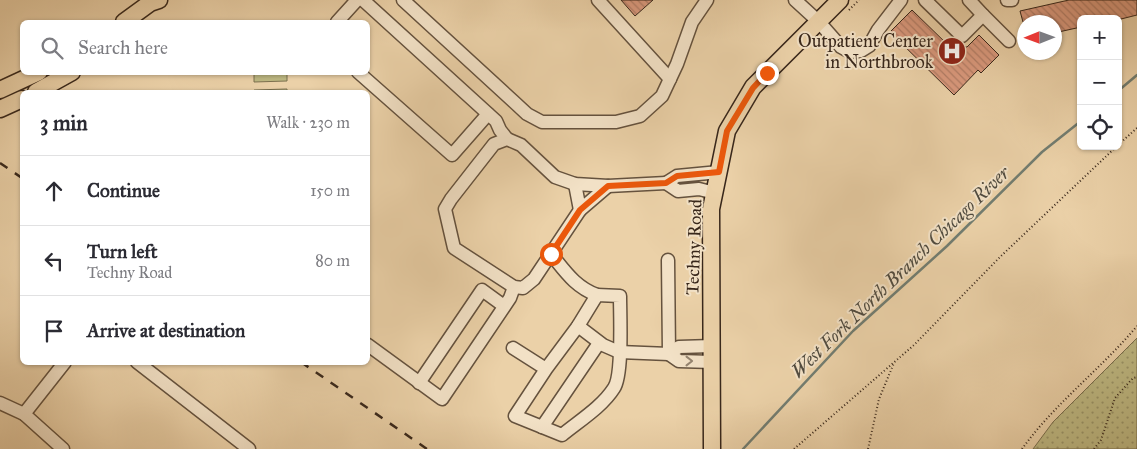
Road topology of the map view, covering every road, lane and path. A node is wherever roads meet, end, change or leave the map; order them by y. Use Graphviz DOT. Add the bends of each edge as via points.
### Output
graph roads {
  1 [pos="159,0"];
  2 [pos="164,0"];
  3 [pos="357,0"];
  4 [pos="363,0"];
  5 [pos="598,0"];
  6 [pos="707,0"];
  7 [pos="794,0"];
  8 [pos="859,0"];
  9 [pos="901,0"];
  10 [pos="925,0"];
  11 [pos="969,0"];
  12 [pos="1007,0"];
  13 [pos="1012,0"];
  14 [pos="407,1"];
  15 [pos="844,6"];
  16 [pos="983,14"];
  17 [pos="127,20"];
  18 [pos="147,20"];
  19 [pos="339,20"];
  20 [pos="819,22"];
  21 [pos="1009,41"];
  22 [pos="32,75"];
  23 [pos="67,75"];
  24 [pos="361,75"];
  25 [pos="670,78"];
  26 [pos="0,90"];
  27 [pos="40,90"];
  28 [pos="20,100"];
  29 [pos="0,109"];
  30 [pos="488,114"];
  31 [pos="1137,128"];
  32 [pos="507,139"];
  33 [pos="1122,142"];
  34 [pos="1114,150"];
  35 [pos="719,172"];
  36 [pos="666,183"];
  37 [pos="575,184"];
  38 [pos="608,186"];
  39 [pos="715,193"];
  40 [pos="580,210"];
  41 [pos="551,254"];
  42 [pos="668,260"];
  43 [pos="514,288"];
  44 [pos="597,295"];
  45 [pos="504,306"];
  46 [pos="578,326"];
  47 [pos="1137,326"];
  48 [pos="599,343"];
  49 [pos="370,346"];
  50 [pos="514,348"];
  51 [pos="619,352"];
  52 [pos="669,354"];
  53 [pos="712,354"];
  54 [pos="895,362"];
  55 [pos="63,365"];
  56 [pos="141,365"];
  57 [pos="546,368"];
  58 [pos="1137,377"];
  59 [pos="419,383"];
  60 [pos="0,403"];
  61 [pos="24,414"];
  62 [pos="542,427"];
  63 [pos="63,449"];
  64 [pos="249,449"];
  65 [pos="712,449"];
  66 [pos="794,449"];
  67 [pos="868,449"];
  68 [pos="1022,449"];
  69 [pos="1094,449"];
  1 -- 17 [label="main road"];
  2 -- 18 [label="main road"];
  3 -- 19 [label="street"];
  4 -- 30 [label="street"];
  5 -- 25 [label="street"];
  6 -- 25 [label="street" via="692,22"];
  7 -- 20 [label="street"];
  8 -- 15 [label="path"];
  9 -- 20 [label="street" via="869,46 861,51 850,52 841,47"];
  10 -- 16 [label="street" via="962,36"];
  11 -- 16 [label="street"];
  12 -- 13 [label="street"];
  14 -- 25 [label="street" via="520,108 542,122 616,122 640,116 662,96"];
  15 -- 20 [label="main road, Techny Road"];
  16 -- 21 [label="street"];
  20 -- 35 [label="main road, Techny Road" via="753,88 727,131"];
  22 -- 26 [label="main road"];
  23 -- 27 [label="main road"];
  24 -- 30 [label="street" via="452,155"];
  28 -- 29 [label="main road"];
  30 -- 32 [label="street"];
  31 -- 33 [label="path"];
  32 -- 37 [label="street" via="521,145 555,177"];
  32 -- 43 [label="street" via="494,144 445,209 454,248"];
  34 -- 54 [label="path"];
  35 -- 36 [label="street" via="677,176"];
  35 -- 39 [label="main road, Techny Road"];
  36 -- 38 [label="street"];
  36 -- 39 [label="street" via="678,191 699,189"];
  37 -- 38 [label="street"];
  37 -- 40 [label="street"];
  38 -- 40 [label="street"];
  39 -- 53 [label="main road, Techny Road" via="712,209"];
  40 -- 41 [label="street"];
  41 -- 43 [label="street" via="534,279 523,288"];
  41 -- 44 [label="street" via="584,290"];
  42 -- 52 [label="street"];
  43 -- 45 [label="street"];
  44 -- 46 [label="street"];
  44 -- 51 [label="street" via="620,296"];
  45 -- 59 [label="street" via="482,290"];
  45 -- 59 [label="street" via="442,399"];
  46 -- 48 [label="street"];
  46 -- 57 [label="street"];
  47 -- 68 [label="path" via="1053,412"];
  48 -- 51 [label="street"];
  48 -- 62 [label="street"];
  49 -- 59 [label="street"];
  50 -- 57 [label="street"];
  51 -- 52 [label="street"];
  51 -- 62 [label="street" via="620,370 615,387 603,400 562,435"];
  52 -- 53 [label="street" via="679,346"];
  53 -- 65 [label="main road, Techny Road"];
  54 -- 66 [label="path"];
  54 -- 67 [label="path" via="879,399"];
  55 -- 61 [label="street"];
  56 -- 64 [label="street"];
  57 -- 62 [label="street" via="515,416"];
  58 -- 69 [label="path" via="1115,398 1101,440"];
  60 -- 61 [label="street"];
  61 -- 63 [label="street"];
}
